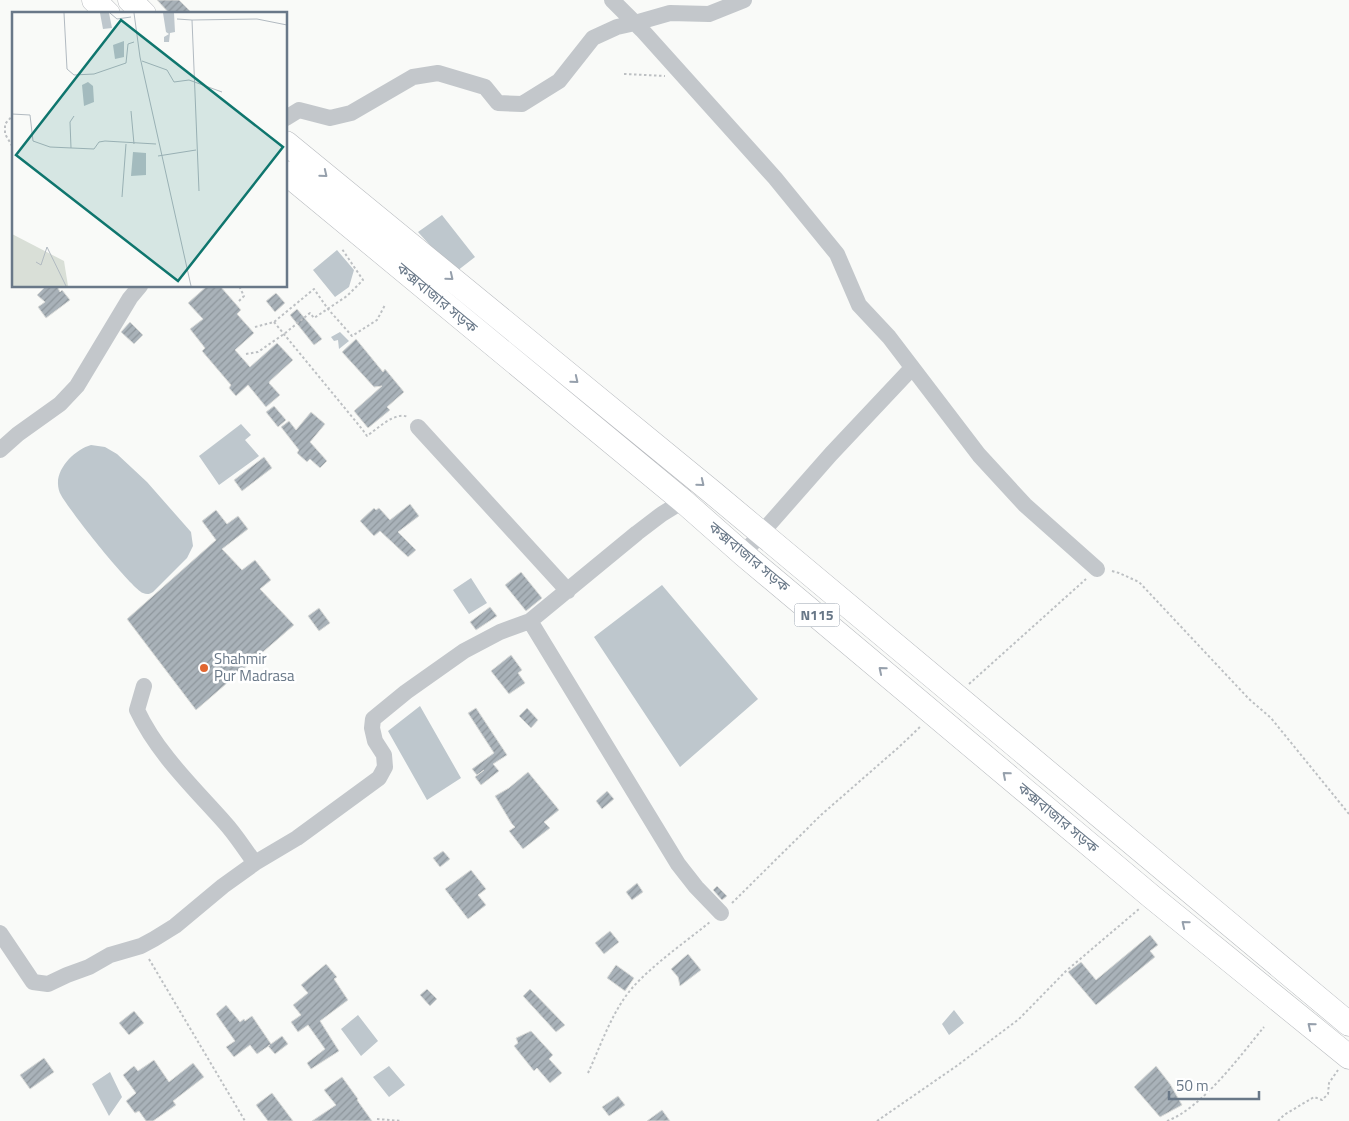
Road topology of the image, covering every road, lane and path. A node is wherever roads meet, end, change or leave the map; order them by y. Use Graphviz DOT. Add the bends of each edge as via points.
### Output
graph roads {
  1 [pos="94,0"];
  2 [pos="130,0"];
  3 [pos="612,0"];
  4 [pos="744,0"];
  5 [pos="106,12"];
  6 [pos="142,12"];
  7 [pos="635,23"];
  8 [pos="624,74"];
  9 [pos="683,77"];
  10 [pos="12,116"];
  11 [pos="288,117"];
  12 [pos="12,145"];
  13 [pos="288,145"];
  14 [pos="288,175"];
  15 [pos="342,249"];
  16 [pos="138,288"];
  17 [pos="239,288"];
  18 [pos="238,301"];
  19 [pos="384,306"];
  20 [pos="328,309"];
  21 [pos="274,322"];
  22 [pos="255,327"];
  23 [pos="284,334"];
  24 [pos="246,354"];
  25 [pos="912,368"];
  26 [pos="418,426"];
  27 [pos="0,450"];
  28 [pos="683,501"];
  29 [pos="760,532"];
  30 [pos="743,554"];
  31 [pos="1097,569"];
  32 [pos="568,591"];
  33 [pos="530,621"];
  34 [pos="144,686"];
  35 [pos="955,696"];
  36 [pos="934,713"];
  37 [pos="1349,814"];
  38 [pos="255,863"];
  39 [pos="1152,897"];
  40 [pos="721,913"];
  41 [pos="0,933"];
  42 [pos="142,946"];
  43 [pos="1349,1024"];
  44 [pos="1264,1027"];
  45 [pos="1349,1056"];
  46 [pos="588,1073"];
  47 [pos="378,1119"];
  48 [pos="1174,1120"];
  49 [pos="245,1121"];
  50 [pos="402,1121"];
  51 [pos="877,1121"];
  52 [pos="1167,1121"];
  53 [pos="1278,1121"];
  1 -- 5 [label="highway"];
  2 -- 6 [label="highway"];
  3 -- 7 [label="street"];
  4 -- 7 [label="street" via="709,14 670,13"];
  7 -- 9 [label="street"];
  7 -- 11 [label="street" via="593,38 559,81 522,104 498,103 485,88 438,73 414,77 351,113 330,118 299,110"];
  8 -- 9 [label="path"];
  9 -- 25 [label="street" via="775,178 836,254 859,305"];
  10 -- 12 [label="path" via="5,124 5,134"];
  13 -- 29 [label="highway, কক্সবাজার সড়ক / N115, one-way"];
  14 -- 28 [label="highway, কক্সবাজার সড়ক / N115"];
  15 -- 20 [label="path" via="363,280"];
  16 -- 27 [label="street" via="77,386 60,404"];
  17 -- 18 [label="path" via="244,296"];
  19 -- 20 [label="path" via="377,320 352,336"];
  20 -- 21 [label="path" via="314,289"];
  20 -- 23 [label="path" via="314,318 310,313"];
  21 -- 22 [label="path"];
  21 -- 23 [label="path"];
  23 -- 24 [label="path" via="258,352"];
  23 -- 26 [label="path" via="367,436 403,415"];
  25 -- 29 [label="street"];
  25 -- 31 [label="street" via="979,456 1025,505"];
  26 -- 32 [label="street"];
  28 -- 30 [label="highway, কক্সবাজার সড়ক / N115"];
  28 -- 32 [label="street" via="637,533"];
  29 -- 30 [label="street"];
  29 -- 35 [label="highway, কক্সবাজার সড়ক / N115"];
  36 -- 30 [label="highway, কক্সবাজার সড়ক / N115, one-way"];
  31 -- 35 [label="path"];
  31 -- 37 [label="path" via="1139,582 1249,699 1271,718"];
  32 -- 33 [label="street"];
  33 -- 38 [label="street" via="464,651 373,719 375,741 384,755 385,767 379,778 297,838"];
  33 -- 40 [label="street" via="678,864"];
  34 -- 38 [label="street" via="137,710 146,730"];
  35 -- 43 [label="highway, কক্সবাজার সড়ক / N115"];
  39 -- 36 [label="highway, কক্সবাজার সড়ক / N115, one-way"];
  36 -- 40 [label="path" via="899,748 821,815"];
  38 -- 42 [label="street" via="175,926"];
  45 -- 39 [label="highway, কক্সবাজার সড়ক / N115, one-way"];
  39 -- 51 [label="path" via="1066,971 1019,1019"];
  40 -- 46 [label="path" via="632,988 616,1012"];
  41 -- 42 [label="street" via="33,982 48,984 110,955"];
  42 -- 49 [label="path"];
  44 -- 48 [label="path" via="1212,1088"];
  45 -- 53 [label="path" via="1329,1083 1328,1094 1322,1100 1314,1097"];
  47 -- 50 [label="path"];
  48 -- 52 [label="path"];
}
